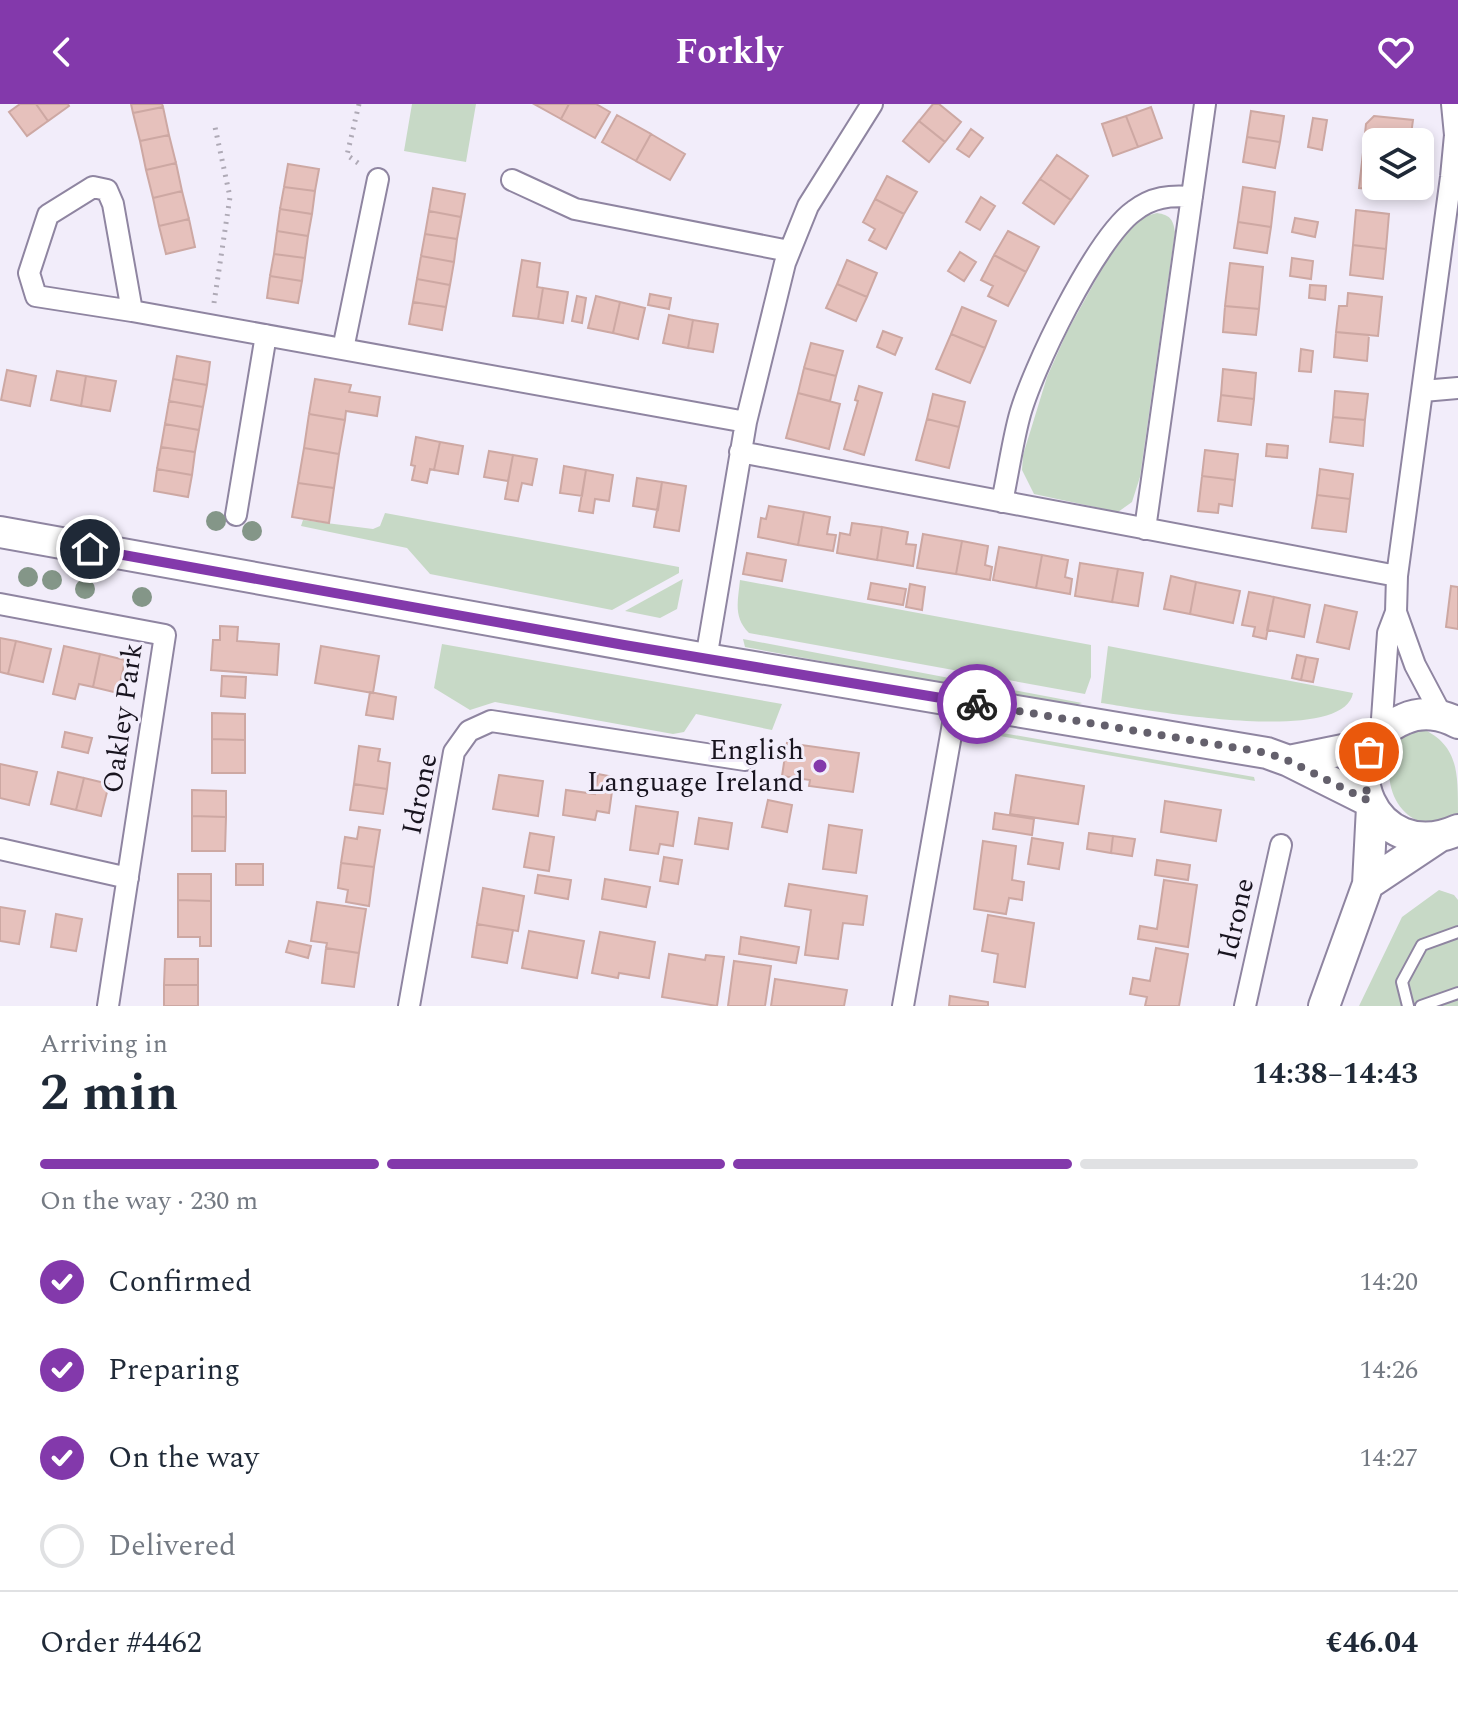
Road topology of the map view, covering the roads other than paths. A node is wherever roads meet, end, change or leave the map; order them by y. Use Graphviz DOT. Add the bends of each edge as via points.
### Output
graph roads {
  1 [pos="872,104"];
  2 [pos="1205,104"];
  3 [pos="1452,104"];
  4 [pos="378,179"];
  5 [pos="512,180"];
  6 [pos="1192,197"];
  7 [pos="789,251"];
  8 [pos="132,311"];
  9 [pos="266,335"];
  10 [pos="343,349"];
  11 [pos="1458,388"];
  12 [pos="1423,391"];
  13 [pos="746,422"];
  14 [pos="740,452"];
  15 [pos="1002,502"];
  16 [pos="236,515"];
  17 [pos="1145,529"];
  18 [pos="0,532"];
  19 [pos="1397,576"];
  20 [pos="0,604"];
  21 [pos="1396,612"];
  22 [pos="706,659"];
  23 [pos="957,701"];
  24 [pos="1450,720"];
  25 [pos="1379,736"];
  26 [pos="745,760"];
  27 [pos="1289,761"];
  28 [pos="1371,804"];
  29 [pos="1448,837"];
  30 [pos="1281,845"];
  31 [pos="0,849"];
  32 [pos="128,878"];
  33 [pos="1368,884"];
  34 [pos="1458,932"];
  35 [pos="1458,993"];
  36 [pos="108,1006"];
  37 [pos="409,1006"];
  38 [pos="903,1006"];
  39 [pos="1245,1006"];
  40 [pos="1324,1006"];
  41 [pos="1408,1006"];
  42 [pos="1421,1006"];
  1 -- 7 [label="street" via="808,206"];
  2 -- 6 [label="street"];
  3 -- 12 [label="street" via="1451,177"];
  4 -- 10 [label="street"];
  5 -- 7 [label="street" via="575,209"];
  6 -- 15 [label="street" via="1169,195 1132,212 1096,259 1047,345 1025,401"];
  6 -- 17 [label="street"];
  7 -- 13 [label="street"];
  8 -- 8 [label="street" via="113,204 107,190 93,187 48,215 29,273 36,296"];
  8 -- 9 [label="street"];
  9 -- 10 [label="street"];
  9 -- 16 [label="street"];
  10 -- 13 [label="street"];
  11 -- 12 [label="street"];
  12 -- 19 [label="street"];
  13 -- 14 [label="street"];
  14 -- 15 [label="street"];
  14 -- 22 [label="street"];
  15 -- 17 [label="street"];
  17 -- 19 [label="street"];
  18 -- 22 [label="street"];
  19 -- 21 [label="street"];
  20 -- 32 [label="street, Oakley Park" via="165,635"];
  21 -- 24 [label="street" via="1415,665"];
  21 -- 25 [label="street" via="1388,633"];
  22 -- 23 [label="street"];
  23 -- 27 [label="street"];
  23 -- 38 [label="street"];
  24 -- 25 [label="street" via="1425,714 1409,717"];
  25 -- 27 [label="street" via="1348,749"];
  25 -- 28 [label="street" via="1365,768"];
  26 -- 37 [label="street, Idrone" via="491,721 469,731 454,752"];
  27 -- 28 [label="street"];
  28 -- 29 [label="street" via="1393,829 1407,836"];
  28 -- 33 [label="street"];
  29 -- 33 [label="street"];
  30 -- 39 [label="street, Idrone"];
  31 -- 32 [label="street"];
  32 -- 36 [label="street, Oakley Park"];
  33 -- 40 [label="street"];
  34 -- 41 [label="lane" via="1422,945 1402,982"];
  35 -- 42 [label="lane"];
}
